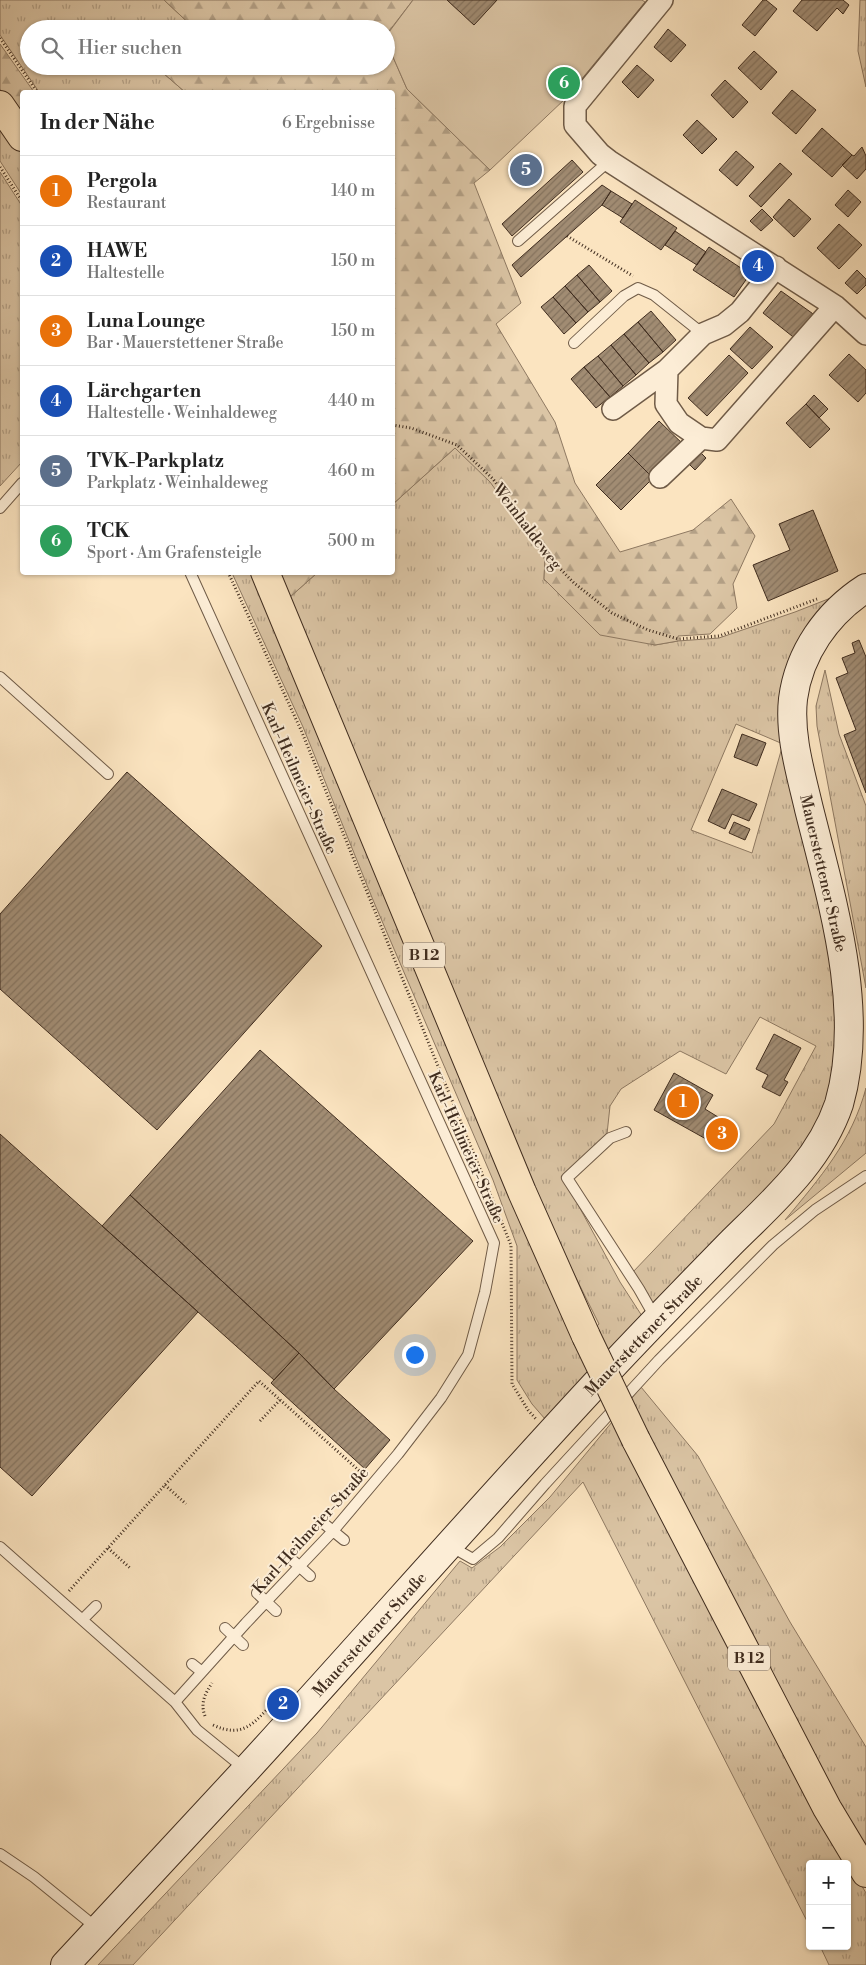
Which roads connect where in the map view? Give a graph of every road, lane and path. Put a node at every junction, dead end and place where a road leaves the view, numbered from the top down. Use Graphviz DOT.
graph roads {
  1 [pos="662,0"];
  2 [pos="0,38"];
  3 [pos="20,67"];
  4 [pos="25,75"];
  5 [pos="36,90"];
  6 [pos="0,105"];
  7 [pos="20,134"];
  8 [pos="609,161"];
  9 [pos="0,167"];
  10 [pos="20,198"];
  11 [pos="567,236"];
  12 [pos="518,241"];
  13 [pos="776,267"];
  14 [pos="638,288"];
  15 [pos="835,306"];
  16 [pos="702,334"];
  17 [pos="866,334"];
  18 [pos="574,343"];
  19 [pos="667,370"];
  20 [pos="613,409"];
  21 [pos="395,425"];
  22 [pos="701,438"];
  23 [pos="660,477"];
  24 [pos="20,485"];
  25 [pos="0,508"];
  26 [pos="191,575"];
  27 [pos="229,575"];
  28 [pos="267,575"];
  29 [pos="866,588"];
  30 [pos="820,598"];
  31 [pos="0,677"];
  32 [pos="108,774"];
  33 [pos="626,1132"];
  34 [pos="866,1176"];
  35 [pos="657,1320"];
  36 [pos="280,1400"];
  37 [pos="260,1422"];
  38 [pos="550,1434"];
  39 [pos="373,1484"];
  40 [pos="165,1485"];
  41 [pos="186,1504"];
  42 [pos="322,1522"];
  43 [pos="333,1531"];
  44 [pos="344,1540"];
  45 [pos="449,1546"];
  46 [pos="0,1547"];
  47 [pos="108,1548"];
  48 [pos="290,1558"];
  49 [pos="299,1566"];
  50 [pos="130,1568"];
  51 [pos="310,1576"];
  52 [pos="257,1593"];
  53 [pos="61,1600"];
  54 [pos="266,1602"];
  55 [pos="96,1606"];
  56 [pos="276,1611"];
  57 [pos="83,1619"];
  58 [pos="225,1628"];
  59 [pos="234,1636"];
  60 [pos="243,1645"];
  61 [pos="192,1664"];
  62 [pos="202,1672"];
  63 [pos="175,1702"];
  64 [pos="296,1714"];
  65 [pos="210,1723"];
  66 [pos="202,1733"];
  67 [pos="246,1770"];
  68 [pos="0,1854"];
  69 [pos="866,1874"];
  70 [pos="98,1929"];
  71 [pos="65,1965"];
  1 -- 8 [label="street"];
  2 -- 3 [label="path"];
  4 -- 5 [label="path"];
  6 -- 7 [label="main road"];
  8 -- 12 [label="lane"];
  8 -- 13 [label="street"];
  9 -- 10 [label="path"];
  11 -- 14 [label="path"];
  13 -- 15 [label="street"];
  13 -- 16 [label="street"];
  14 -- 16 [label="lane"];
  14 -- 18 [label="lane"];
  15 -- 17 [label="street"];
  15 -- 22 [label="street"];
  16 -- 19 [label="street"];
  19 -- 20 [label="street"];
  19 -- 22 [label="street"];
  21 -- 30 [label="path, Weinhaldeweg"];
  22 -- 23 [label="street"];
  24 -- 25 [label="lane"];
  26 -- 39 [label="lane, Karl-Heilmeier-Straße"];
  27 -- 38 [label="path"];
  28 -- 69 [label="main road, B 12, bridge"];
  29 -- 35 [label="main road, Mauerstettener Straße"];
  31 -- 32 [label="lane"];
  33 -- 35 [label="lane"];
  34 -- 45 [label="lane"];
  35 -- 38 [label="main road, Mauerstettener Straße"];
  36 -- 37 [label="path"];
  36 -- 39 [label="path"];
  36 -- 40 [label="path"];
  38 -- 45 [label="main road, Mauerstettener Straße"];
  39 -- 43 [label="lane, Karl-Heilmeier-Straße"];
  40 -- 41 [label="path"];
  40 -- 47 [label="path"];
  42 -- 43 [label="lane"];
  43 -- 44 [label="lane"];
  43 -- 49 [label="lane, Karl-Heilmeier-Straße"];
  45 -- 64 [label="main road, Mauerstettener Straße"];
  46 -- 53 [label="lane"];
  47 -- 50 [label="path"];
  47 -- 53 [label="path"];
  48 -- 49 [label="lane"];
  49 -- 51 [label="lane"];
  49 -- 54 [label="lane, Karl-Heilmeier-Straße"];
  52 -- 54 [label="lane"];
  53 -- 57 [label="lane"];
  54 -- 56 [label="lane"];
  54 -- 59 [label="lane, Karl-Heilmeier-Straße"];
  55 -- 57 [label="lane"];
  57 -- 63 [label="lane"];
  58 -- 59 [label="lane"];
  59 -- 60 [label="lane"];
  59 -- 62 [label="lane, Karl-Heilmeier-Straße"];
  61 -- 62 [label="lane"];
  62 -- 63 [label="lane, Karl-Heilmeier-Straße"];
  62 -- 65 [label="path"];
  63 -- 66 [label="lane"];
  64 -- 65 [label="path"];
  64 -- 67 [label="main road, Mauerstettener Straße"];
  65 -- 66 [label="path"];
  66 -- 67 [label="lane"];
  67 -- 70 [label="main road, Mauerstettener Straße"];
  68 -- 70 [label="lane"];
  70 -- 71 [label="main road, Mauerstettener Straße"];
}
